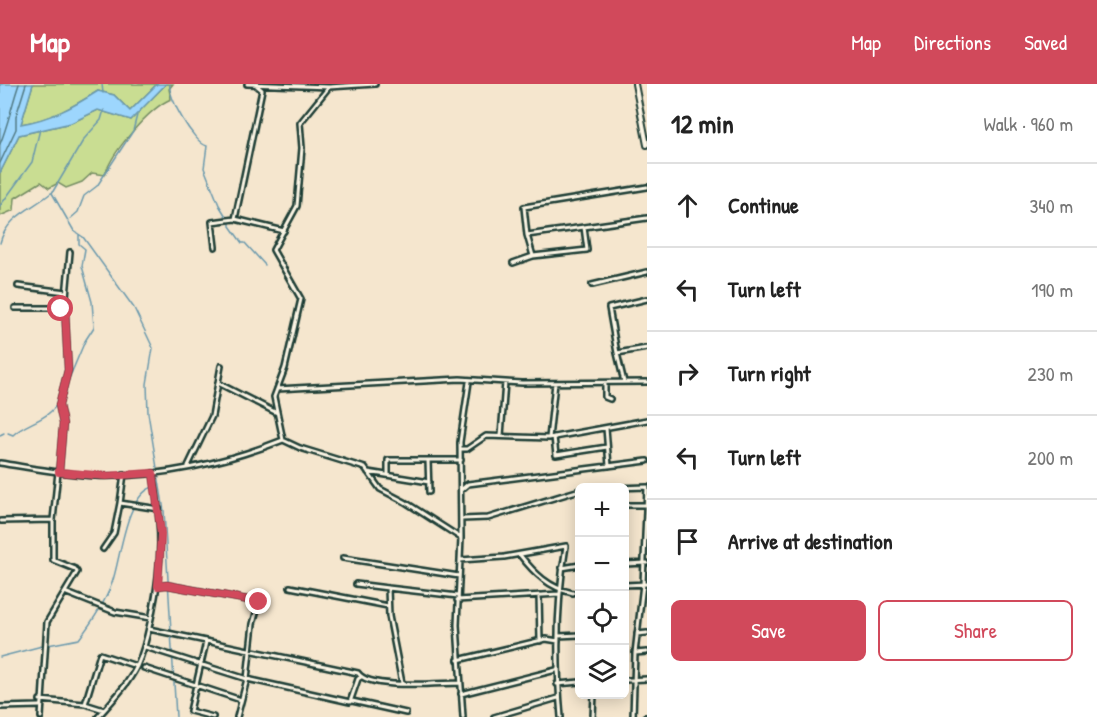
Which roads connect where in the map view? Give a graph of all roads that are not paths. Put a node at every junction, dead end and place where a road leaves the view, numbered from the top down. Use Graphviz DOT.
graph roads {
  1 [pos="247,84"];
  2 [pos="375,84"];
  3 [pos="635,84"];
  4 [pos="255,85"];
  5 [pos="330,87"];
  6 [pos="645,133"];
  7 [pos="647,144"];
  8 [pos="647,187"];
  9 [pos="647,218"];
  10 [pos="235,219"];
  11 [pos="584,228"];
  12 [pos="284,231"];
  13 [pos="527,235"];
  14 [pos="214,247"];
  15 [pos="70,252"];
  16 [pos="532,256"];
  17 [pos="513,263"];
  18 [pos="647,272"];
  19 [pos="592,285"];
  20 [pos="18,286"];
  21 [pos="66,292"];
  22 [pos="647,299"];
  23 [pos="15,308"];
  24 [pos="65,308"];
  25 [pos="647,348"];
  26 [pos="617,353"];
  27 [pos="221,366"];
  28 [pos="469,381"];
  29 [pos="505,382"];
  30 [pos="624,382"];
  31 [pos="647,382"];
  32 [pos="555,383"];
  33 [pos="605,383"];
  34 [pos="219,384"];
  35 [pos="277,389"];
  36 [pos="610,399"];
  37 [pos="277,413"];
  38 [pos="647,420"];
  39 [pos="606,428"];
  40 [pos="501,436"];
  41 [pos="552,437"];
  42 [pos="283,440"];
  43 [pos="608,447"];
  44 [pos="460,449"];
  45 [pos="428,460"];
  46 [pos="460,460"];
  47 [pos="647,461"];
  48 [pos="0,463"];
  49 [pos="188,466"];
  50 [pos="609,466"];
  51 [pos="59,472"];
  52 [pos="368,472"];
  53 [pos="153,473"];
  54 [pos="124,474"];
  55 [pos="388,475"];
  56 [pos="429,482"];
  57 [pos="629,488"];
  58 [pos="461,490"];
  59 [pos="575,491"];
  60 [pos="429,492"];
  61 [pos="120,503"];
  62 [pos="629,505"];
  63 [pos="646,505"];
  64 [pos="159,509"];
  65 [pos="462,519"];
  66 [pos="52,520"];
  67 [pos="1,521"];
  68 [pos="461,538"];
  69 [pos="646,542"];
  70 [pos="103,549"];
  71 [pos="520,554"];
  72 [pos="343,558"];
  73 [pos="460,560"];
  74 [pos="645,563"];
  75 [pos="629,564"];
  76 [pos="575,566"];
  77 [pos="562,568"];
  78 [pos="459,576"];
  79 [pos="356,584"];
  80 [pos="645,584"];
  81 [pos="629,585"];
  82 [pos="158,586"];
  83 [pos="290,587"];
  84 [pos="387,588"];
  85 [pos="559,592"];
  86 [pos="67,593"];
  87 [pos="573,593"];
  88 [pos="539,595"];
  89 [pos="457,598"];
  90 [pos="388,606"];
  91 [pos="640,613"];
  92 [pos="647,613"];
  93 [pos="151,618"];
  94 [pos="149,629"];
  95 [pos="647,633"];
  96 [pos="637,634"];
  97 [pos="575,635"];
  98 [pos="558,636"];
  99 [pos="540,641"];
  100 [pos="558,641"];
  101 [pos="206,642"];
  102 [pos="145,647"];
  103 [pos="250,650"];
  104 [pos="635,652"];
  105 [pos="647,652"];
  106 [pos="458,660"];
  107 [pos="203,663"];
  108 [pos="137,667"];
  109 [pos="144,668"];
  110 [pos="556,670"];
  111 [pos="361,677"];
  112 [pos="247,679"];
  113 [pos="635,679"];
  114 [pos="647,679"];
  115 [pos="629,680"];
  116 [pos="575,682"];
  117 [pos="402,683"];
  118 [pos="460,683"];
  119 [pos="557,684"];
  120 [pos="196,685"];
  121 [pos="461,694"];
  122 [pos="559,698"];
  123 [pos="594,699"];
  124 [pos="40,700"];
  125 [pos="241,700"];
  126 [pos="352,702"];
  127 [pos="85,704"];
  128 [pos="40,706"];
  129 [pos="0,707"];
  130 [pos="104,710"];
  131 [pos="406,713"];
  132 [pos="41,717"];
  133 [pos="98,717"];
  134 [pos="213,717"];
  135 [pos="237,717"];
  136 [pos="463,717"];
  137 [pos="494,717"];
  138 [pos="561,717"];
  139 [pos="593,717"];
  140 [pos="633,717"];
  1 -- 4 [label="street"];
  2 -- 5 [label="street"];
  3 -- 6 [label="main road"];
  4 -- 5 [label="street"];
  4 -- 10 [label="street"];
  5 -- 12 [label="street"];
  6 -- 7 [label="main road"];
  8 -- 13 [label="street"];
  9 -- 11 [label="street"];
  10 -- 12 [label="street"];
  10 -- 14 [label="street"];
  11 -- 13 [label="street"];
  11 -- 16 [label="street"];
  12 -- 35 [label="street"];
  13 -- 16 [label="street"];
  15 -- 21 [label="street"];
  16 -- 17 [label="street"];
  18 -- 19 [label="street"];
  20 -- 21 [label="street"];
  21 -- 24 [label="street"];
  22 -- 26 [label="street"];
  23 -- 24 [label="street"];
  24 -- 51 [label="street"];
  25 -- 26 [label="street"];
  26 -- 30 [label="street"];
  27 -- 34 [label="street"];
  28 -- 29 [label="street"];
  28 -- 35 [label="street"];
  28 -- 44 [label="street"];
  29 -- 32 [label="street"];
  29 -- 40 [label="street"];
  30 -- 31 [label="street"];
  30 -- 33 [label="street"];
  32 -- 33 [label="street"];
  32 -- 41 [label="street"];
  33 -- 36 [label="street"];
  34 -- 37 [label="street"];
  34 -- 49 [label="street"];
  35 -- 37 [label="street"];
  37 -- 42 [label="street"];
  38 -- 39 [label="street"];
  39 -- 41 [label="street"];
  39 -- 43 [label="street"];
  40 -- 41 [label="street"];
  40 -- 44 [label="street"];
  41 -- 43 [label="street"];
  42 -- 49 [label="street"];
  42 -- 52 [label="street"];
  43 -- 50 [label="street"];
  44 -- 46 [label="street"];
  45 -- 46 [label="street"];
  45 -- 55 [label="street"];
  45 -- 56 [label="street"];
  46 -- 58 [label="street"];
  47 -- 50 [label="street"];
  48 -- 51 [label="street"];
  49 -- 53 [label="street"];
  50 -- 58 [label="street"];
  51 -- 54 [label="street"];
  51 -- 66 [label="street"];
  52 -- 55 [label="street"];
  52 -- 68 [label="street"];
  53 -- 54 [label="street"];
  53 -- 64 [label="street"];
  54 -- 61 [label="street"];
  55 -- 56 [label="street"];
  56 -- 60 [label="street"];
  57 -- 63 [label="street"];
  58 -- 65 [label="street"];
  59 -- 65 [label="street"];
  61 -- 64 [label="street"];
  61 -- 70 [label="street"];
  62 -- 63 [label="street"];
  63 -- 69 [label="street"];
  64 -- 82 [label="street"];
  65 -- 68 [label="street"];
  66 -- 67 [label="street"];
  66 -- 86 [label="street"];
  68 -- 73 [label="street"];
  69 -- 74 [label="street"];
  71 -- 73 [label="street"];
  71 -- 77 [label="street"];
  71 -- 85 [label="street"];
  72 -- 78 [label="street"];
  73 -- 78 [label="street"];
  74 -- 75 [label="street"];
  74 -- 80 [label="street"];
  76 -- 77 [label="street"];
  77 -- 85 [label="street"];
  78 -- 89 [label="street"];
  79 -- 84 [label="street"];
  80 -- 81 [label="street"];
  80 -- 91 [label="street"];
  82 -- 93 [label="street"];
  82 -- 103 [label="street"];
  83 -- 90 [label="street"];
  84 -- 89 [label="street"];
  84 -- 90 [label="street"];
  85 -- 87 [label="street"];
  85 -- 88 [label="street"];
  85 -- 98 [label="street"];
  86 -- 93 [label="street"];
  86 -- 124 [label="street"];
  88 -- 89 [label="street"];
  88 -- 99 [label="street"];
  89 -- 106 [label="street"];
  90 -- 117 [label="street"];
  91 -- 92 [label="street"];
  91 -- 96 [label="street"];
  93 -- 94 [label="street"];
  94 -- 101 [label="street"];
  94 -- 102 [label="street"];
  95 -- 96 [label="street"];
  96 -- 104 [label="street"];
  97 -- 98 [label="street"];
  98 -- 100 [label="street"];
  99 -- 100 [label="street"];
  99 -- 106 [label="street"];
  100 -- 110 [label="street"];
  101 -- 103 [label="street"];
  101 -- 107 [label="street"];
  102 -- 107 [label="street"];
  102 -- 108 [label="street"];
  103 -- 111 [label="street"];
  103 -- 112 [label="street"];
  104 -- 105 [label="street"];
  104 -- 113 [label="street"];
  106 -- 118 [label="street"];
  107 -- 112 [label="street"];
  107 -- 120 [label="street"];
  108 -- 127 [label="street"];
  108 -- 130 [label="street"];
  109 -- 120 [label="street"];
  110 -- 119 [label="street"];
  110 -- 121 [label="street"];
  111 -- 117 [label="street"];
  111 -- 126 [label="street"];
  112 -- 125 [label="street"];
  112 -- 126 [label="street"];
  113 -- 114 [label="street"];
  113 -- 115 [label="street"];
  113 -- 140 [label="street"];
  116 -- 119 [label="street"];
  117 -- 118 [label="street"];
  118 -- 121 [label="street"];
  119 -- 122 [label="street"];
  120 -- 125 [label="street"];
  120 -- 134 [label="street"];
  121 -- 136 [label="street"];
  122 -- 137 [label="street"];
  122 -- 138 [label="street"];
  123 -- 139 [label="street"];
  124 -- 127 [label="street"];
  124 -- 128 [label="street"];
  125 -- 135 [label="street"];
  126 -- 131 [label="street"];
  127 -- 130 [label="street"];
  128 -- 129 [label="street"];
  128 -- 132 [label="street"];
  130 -- 133 [label="street"];
}
